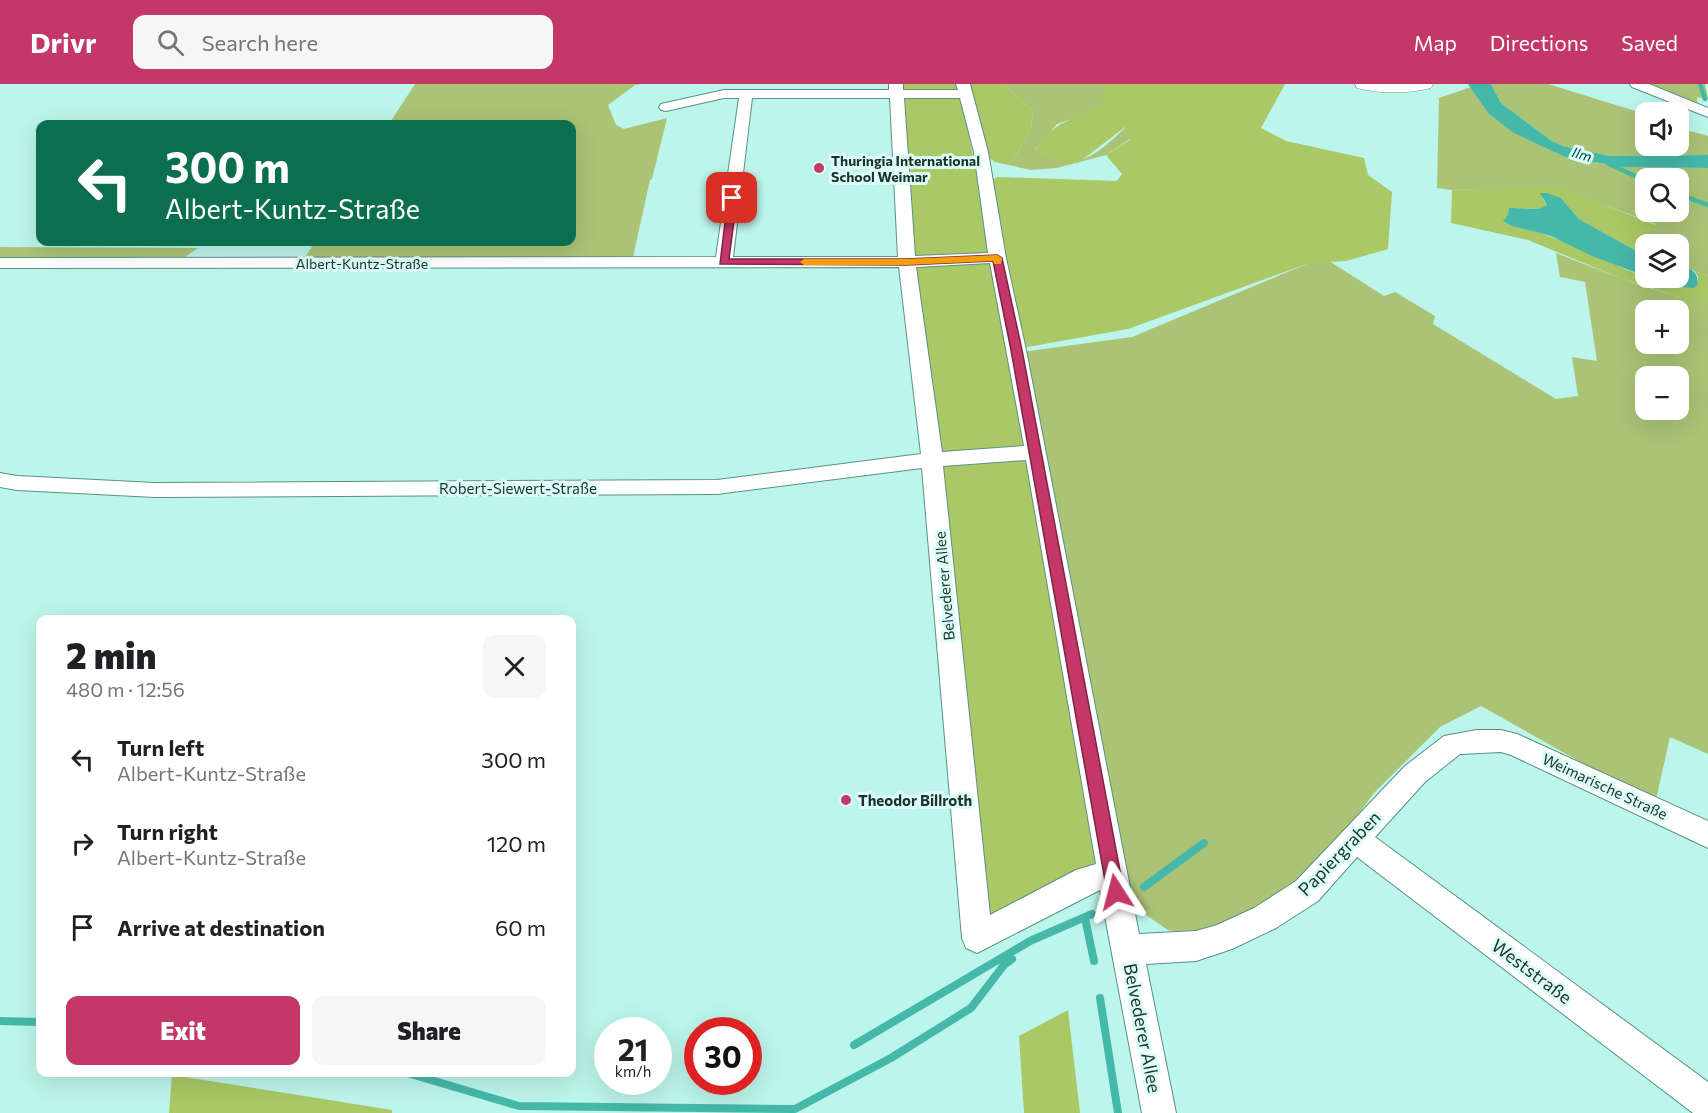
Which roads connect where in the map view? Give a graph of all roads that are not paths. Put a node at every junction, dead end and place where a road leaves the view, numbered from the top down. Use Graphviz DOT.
graph roads {
  1 [pos="1364,84"];
  2 [pos="1424,84"];
  3 [pos="1638,84"];
  4 [pos="896,89"];
  5 [pos="964,89"];
  6 [pos="746,94"];
  7 [pos="666,107"];
  8 [pos="1708,113"];
  9 [pos="997,258"];
  10 [pos="724,262"];
  11 [pos="906,262"];
  12 [pos="0,263"];
  13 [pos="1035,452"];
  14 [pos="932,460"];
  15 [pos="0,480"];
  16 [pos="1501,741"];
  17 [pos="1708,835"];
  18 [pos="1356,840"];
  19 [pos="1112,873"];
  20 [pos="1128,950"];
  21 [pos="1708,1103"];
  22 [pos="1160,1113"];
  1 -- 2 [label="street"];
  3 -- 8 [label="street"];
  4 -- 5 [label="street"];
  4 -- 6 [label="street"];
  4 -- 11 [label="street, Belvederer Allee"];
  5 -- 9 [label="street, Belvederer Allee"];
  6 -- 7 [label="street"];
  6 -- 10 [label="street"];
  9 -- 11 [label="street, Albert-Kuntz-Straße"];
  9 -- 13 [label="street, Belvederer Allee"];
  10 -- 11 [label="street, Albert-Kuntz-Straße"];
  10 -- 12 [label="street, Albert-Kuntz-Straße"];
  11 -- 14 [label="street, Belvederer Allee"];
  13 -- 14 [label="street, Robert-Siewert-Straße"];
  13 -- 19 [label="street, Belvederer Allee"];
  14 -- 15 [label="street, Robert-Siewert-Straße"];
  14 -- 19 [label="street, Belvederer Allee"];
  16 -- 17 [label="street, Weimarische Straße"];
  16 -- 18 [label="street, Papiergraben"];
  18 -- 20 [label="street, Papiergraben"];
  18 -- 21 [label="street, Weststraße"];
  19 -- 20 [label="street, Belvederer Allee"];
  20 -- 22 [label="street, Belvederer Allee"];
}
